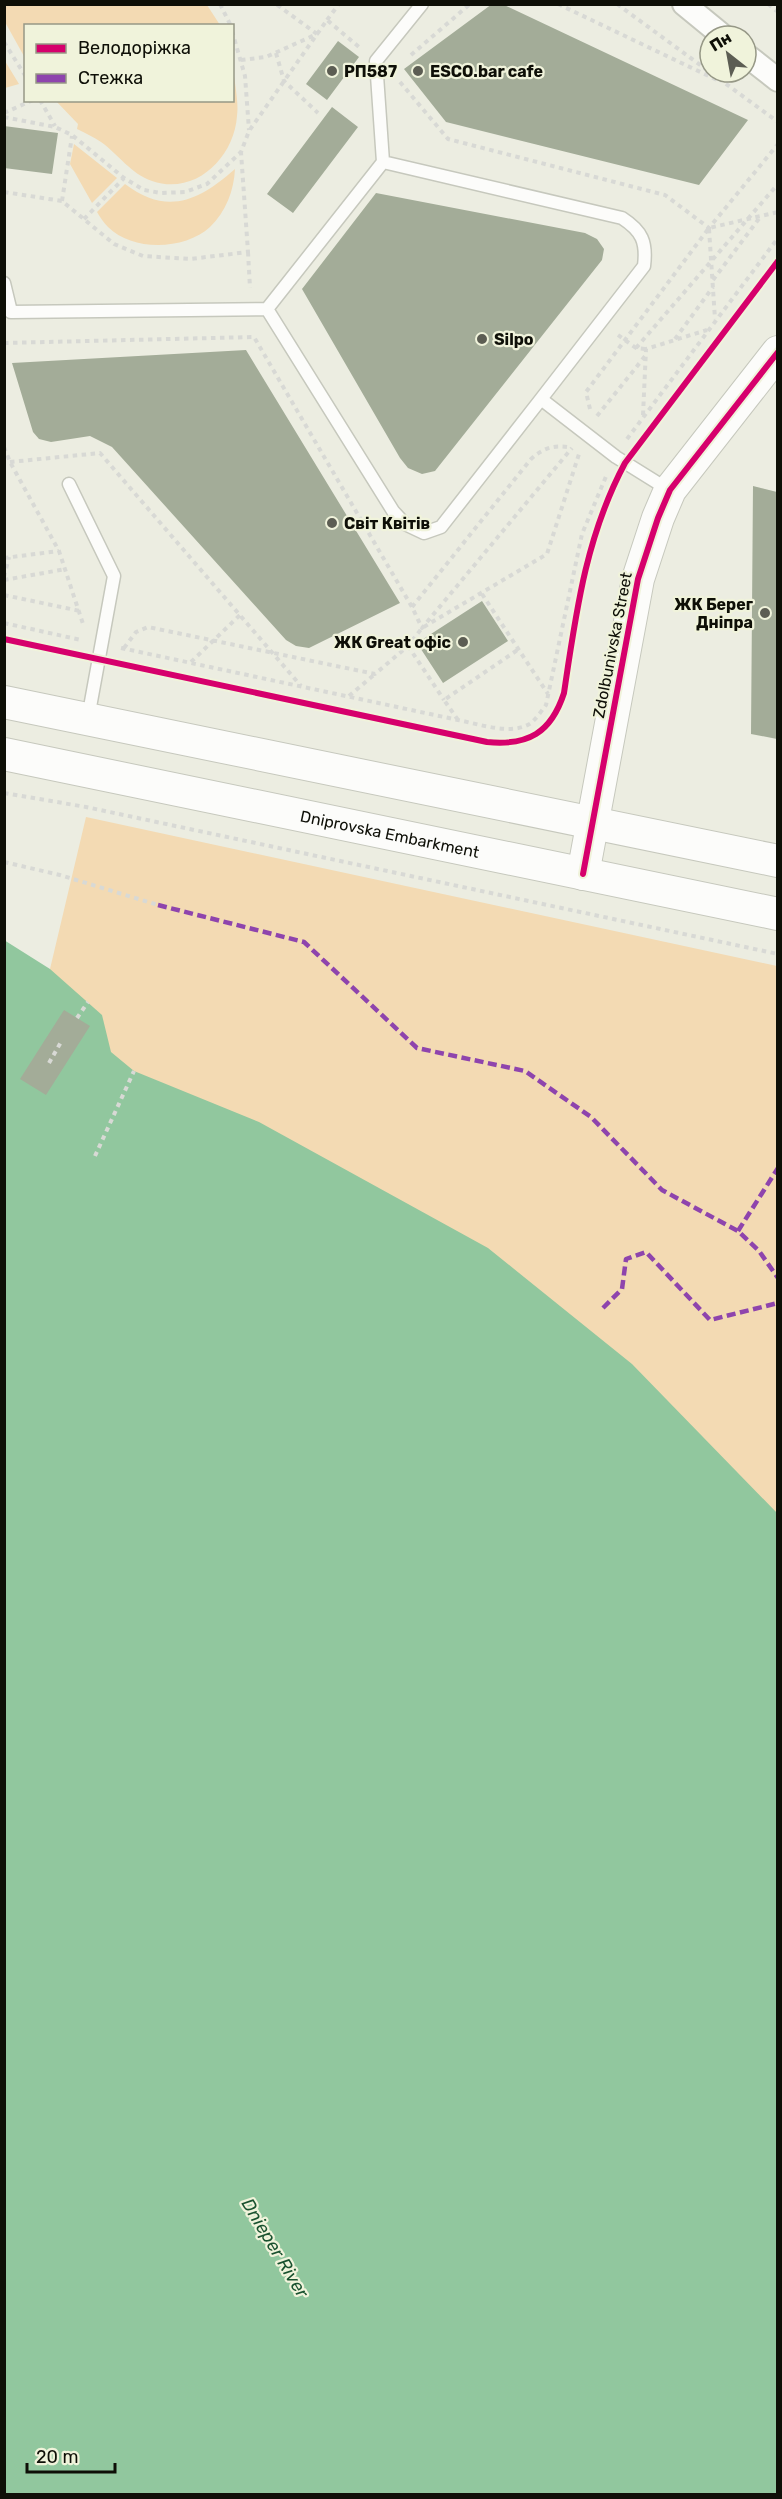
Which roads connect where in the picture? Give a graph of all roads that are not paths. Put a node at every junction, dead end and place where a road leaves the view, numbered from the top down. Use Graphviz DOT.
graph roads {
  1 [pos="422,4"];
  2 [pos="684,4"];
  3 [pos="708,24"];
  4 [pos="758,65"];
  5 [pos="777,80"];
  6 [pos="383,162"];
  7 [pos="4,283"];
  8 [pos="267,309"];
  9 [pos="777,352"];
  10 [pos="541,399"];
  11 [pos="69,484"];
  12 [pos="670,490"];
  13 [pos="4,702"];
  14 [pos="88,719"];
  15 [pos="4,754"];
  16 [pos="592,823"];
  17 [pos="777,861"];
  18 [pos="583,874"];
  19 [pos="777,914"];
  1 -- 6 [label="lane"];
  2 -- 3 [label="street"];
  4 -- 5 [label="street"];
  6 -- 8 [label="lane"];
  6 -- 10 [label="lane"];
  7 -- 8 [label="lane"];
  8 -- 10 [label="lane"];
  9 -- 12 [label="main road, Zdolbunivska Street"];
  10 -- 12 [label="lane"];
  11 -- 14 [label="lane"];
  12 -- 16 [label="main road, Zdolbunivska Street"];
  13 -- 14 [label="main road"];
  14 -- 16 [label="main road"];
  15 -- 18 [label="main road, Dniprovska Embarkment"];
  16 -- 17 [label="main road"];
  16 -- 18 [label="main road, Zdolbunivska Street"];
  18 -- 19 [label="main road, Dniprovska Embarkment"];
}
